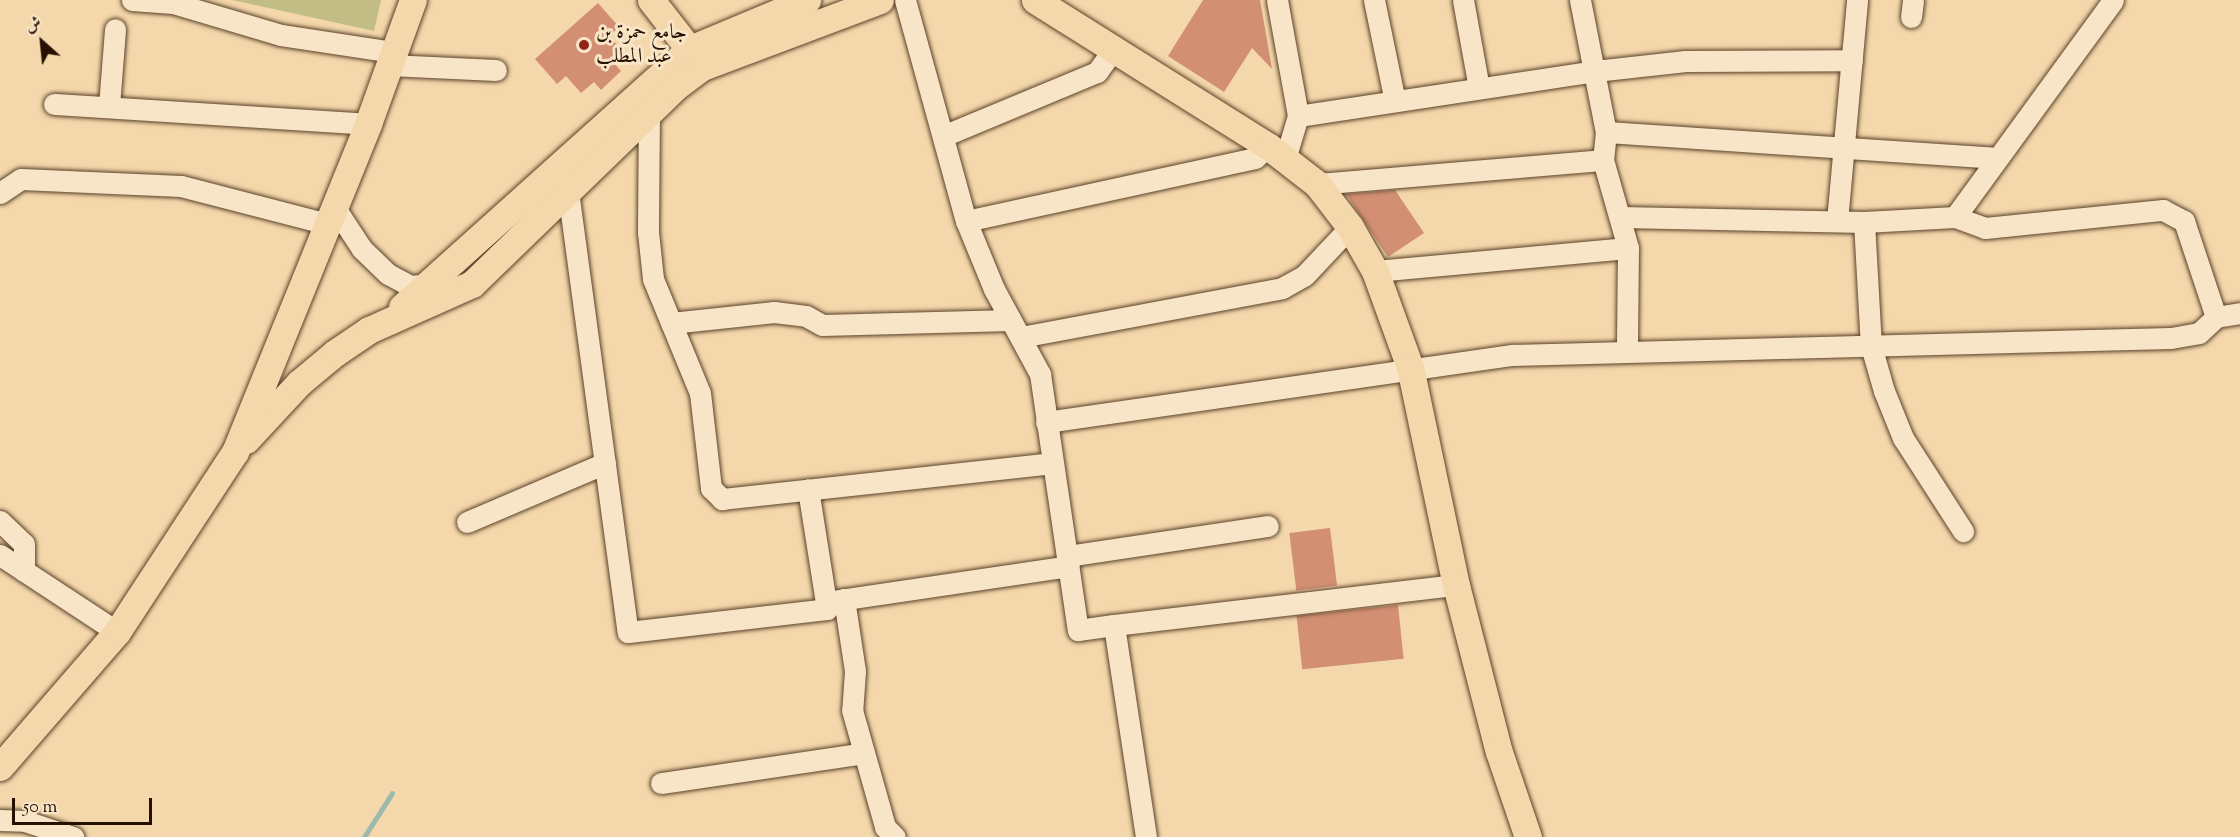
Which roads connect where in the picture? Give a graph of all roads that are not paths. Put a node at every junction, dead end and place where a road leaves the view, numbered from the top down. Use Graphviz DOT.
graph roads {
  1 [pos="132,0"];
  2 [pos="413,0"];
  3 [pos="651,0"];
  4 [pos="807,0"];
  5 [pos="880,0"];
  6 [pos="905,0"];
  7 [pos="1035,0"];
  8 [pos="1277,0"];
  9 [pos="1374,0"];
  10 [pos="1463,0"];
  11 [pos="1580,0"];
  12 [pos="1857,0"];
  13 [pos="2113,0"];
  14 [pos="115,29"];
  15 [pos="1114,50"];
  16 [pos="696,58"];
  17 [pos="392,59"];
  18 [pos="1852,60"];
  19 [pos="496,69"];
  20 [pos="1595,71"];
  21 [pos="1479,88"];
  22 [pos="1395,101"];
  23 [pos="54,104"];
  24 [pos="109,106"];
  25 [pos="650,111"];
  26 [pos="1298,116"];
  27 [pos="368,124"];
  28 [pos="1606,132"];
  29 [pos="943,136"];
  30 [pos="1844,146"];
  31 [pos="1277,152"];
  32 [pos="1995,158"];
  33 [pos="1603,160"];
  34 [pos="1317,184"];
  35 [pos="568,191"];
  36 [pos="0,193"];
  37 [pos="332,216"];
  38 [pos="1621,217"];
  39 [pos="1955,217"];
  40 [pos="966,221"];
  41 [pos="1838,221"];
  42 [pos="1864,222"];
  43 [pos="1350,227"];
  44 [pos="1628,248"];
  45 [pos="1375,271"];
  46 [pos="431,284"];
  47 [pos="2240,313"];
  48 [pos="2216,317"];
  49 [pos="383,324"];
  50 [pos="671,324"];
  51 [pos="1016,328"];
  52 [pos="1871,346"];
  53 [pos="1627,350"];
  54 [pos="1410,367"];
  55 [pos="1046,422"];
  56 [pos="235,452"];
  57 [pos="605,463"];
  58 [pos="1052,463"];
  59 [pos="808,489"];
  60 [pos="0,521"];
  61 [pos="467,522"];
  62 [pos="1268,526"];
  63 [pos="1963,531"];
  64 [pos="0,555"];
  65 [pos="1068,561"];
  66 [pos="24,571"];
  67 [pos="1456,585"];
  68 [pos="834,600"];
  69 [pos="1114,625"];
  70 [pos="117,632"];
  71 [pos="864,753"];
  72 [pos="0,767"];
  73 [pos="661,783"];
  74 [pos="0,819"];
  75 [pos="73,837"];
  76 [pos="895,837"];
  77 [pos="1146,837"];
  78 [pos="1528,837"];
  1 -- 17 [label="street"];
  2 -- 17 [label="main road"];
  3 -- 16 [label="main road"];
  4 -- 16 [label="main road"];
  5 -- 16 [label="main road"];
  6 -- 29 [label="street"];
  7 -- 15 [label="main road"];
  8 -- 26 [label="street"];
  9 -- 22 [label="street"];
  10 -- 21 [label="street"];
  11 -- 20 [label="street"];
  12 -- 18 [label="street"];
  13 -- 32 [label="street"];
  14 -- 24 [label="street"];
  15 -- 29 [label="street"];
  15 -- 31 [label="main road"];
  16 -- 25 [label="main road"];
  16 -- 46 [label="main road"];
  17 -- 19 [label="street"];
  17 -- 27 [label="main road"];
  18 -- 20 [label="street"];
  18 -- 30 [label="street"];
  20 -- 21 [label="street"];
  20 -- 28 [label="street"];
  21 -- 22 [label="street"];
  22 -- 26 [label="street"];
  23 -- 24 [label="street"];
  24 -- 27 [label="street"];
  25 -- 35 [label="main road"];
  25 -- 50 [label="street"];
  26 -- 31 [label="street"];
  27 -- 37 [label="main road"];
  28 -- 30 [label="street"];
  28 -- 33 [label="street"];
  29 -- 40 [label="street"];
  30 -- 32 [label="street"];
  30 -- 41 [label="street"];
  31 -- 34 [label="main road"];
  31 -- 40 [label="street"];
  32 -- 39 [label="street"];
  33 -- 34 [label="street"];
  33 -- 38 [label="street"];
  34 -- 43 [label="main road"];
  35 -- 49 [label="main road"];
  35 -- 57 [label="street"];
  36 -- 37 [label="street"];
  37 -- 46 [label="street"];
  37 -- 56 [label="main road"];
  38 -- 41 [label="street"];
  38 -- 44 [label="street"];
  39 -- 42 [label="street"];
  39 -- 48 [label="street"];
  40 -- 51 [label="street"];
  41 -- 42 [label="street"];
  42 -- 52 [label="street"];
  43 -- 45 [label="main road"];
  43 -- 51 [label="street"];
  44 -- 45 [label="street"];
  44 -- 53 [label="street"];
  45 -- 54 [label="main road"];
  46 -- 49 [label="main road"];
  47 -- 48 [label="street"];
  48 -- 52 [label="street"];
  49 -- 56 [label="main road"];
  50 -- 51 [label="street"];
  50 -- 59 [label="street"];
  51 -- 55 [label="street"];
  52 -- 53 [label="street"];
  52 -- 63 [label="street"];
  53 -- 54 [label="street"];
  54 -- 55 [label="street"];
  54 -- 67 [label="main road"];
  55 -- 58 [label="street"];
  56 -- 70 [label="main road"];
  57 -- 61 [label="street"];
  57 -- 68 [label="street"];
  58 -- 59 [label="street"];
  58 -- 65 [label="street"];
  59 -- 68 [label="street"];
  60 -- 66 [label="street"];
  62 -- 65 [label="street"];
  64 -- 66 [label="street"];
  65 -- 68 [label="street"];
  65 -- 69 [label="street"];
  66 -- 70 [label="street"];
  67 -- 69 [label="street"];
  67 -- 78 [label="main road"];
  68 -- 71 [label="street"];
  69 -- 77 [label="street"];
  70 -- 72 [label="main road"];
  71 -- 73 [label="street"];
  71 -- 76 [label="street"];
  74 -- 75 [label="street"];
}
